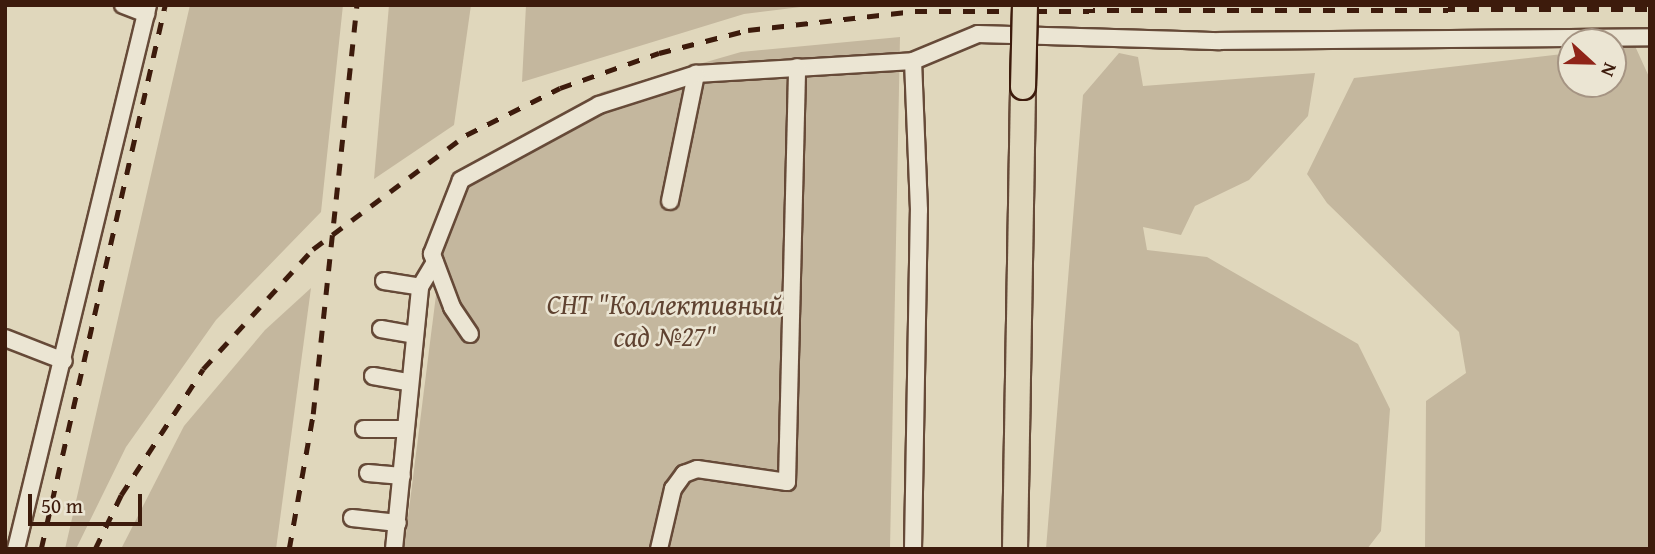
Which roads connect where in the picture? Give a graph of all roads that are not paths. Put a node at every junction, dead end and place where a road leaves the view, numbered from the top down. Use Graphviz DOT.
graph roads {
  1 [pos="123,5"];
  2 [pos="1025,5"];
  3 [pos="147,10"];
  4 [pos="1650,37"];
  5 [pos="913,61"];
  6 [pos="797,67"];
  7 [pos="696,74"];
  8 [pos="670,201"];
  9 [pos="435,262"];
  10 [pos="384,281"];
  11 [pos="420,288"];
  12 [pos="381,329"];
  13 [pos="470,334"];
  14 [pos="414,335"];
  15 [pos="5,338"];
  16 [pos="64,360"];
  17 [pos="373,376"];
  18 [pos="408,382"];
  19 [pos="364,429"];
  20 [pos="402,429"];
  21 [pos="368,473"];
  22 [pos="402,476"];
  23 [pos="352,518"];
  24 [pos="398,523"];
  25 [pos="5,541"];
  26 [pos="15,549"];
  27 [pos="394,549"];
  28 [pos="659,549"];
  29 [pos="913,549"];
  30 [pos="1016,549"];
  1 -- 3 [label="street"];
  2 -- 30 [label="main road, bridge"];
  3 -- 16 [label="street"];
  4 -- 5 [label="street"];
  5 -- 6 [label="street"];
  5 -- 29 [label="street"];
  6 -- 7 [label="street"];
  6 -- 28 [label="street"];
  7 -- 8 [label="street"];
  7 -- 9 [label="street"];
  9 -- 11 [label="street"];
  9 -- 13 [label="street"];
  10 -- 11 [label="street"];
  11 -- 14 [label="street"];
  12 -- 14 [label="street"];
  14 -- 18 [label="street"];
  15 -- 16 [label="street"];
  16 -- 26 [label="street"];
  17 -- 18 [label="street"];
  18 -- 20 [label="street"];
  19 -- 20 [label="street"];
  20 -- 22 [label="street"];
  21 -- 22 [label="street"];
  22 -- 24 [label="street"];
  23 -- 24 [label="street"];
  24 -- 27 [label="street"];
  25 -- 26 [label="street"];
}
